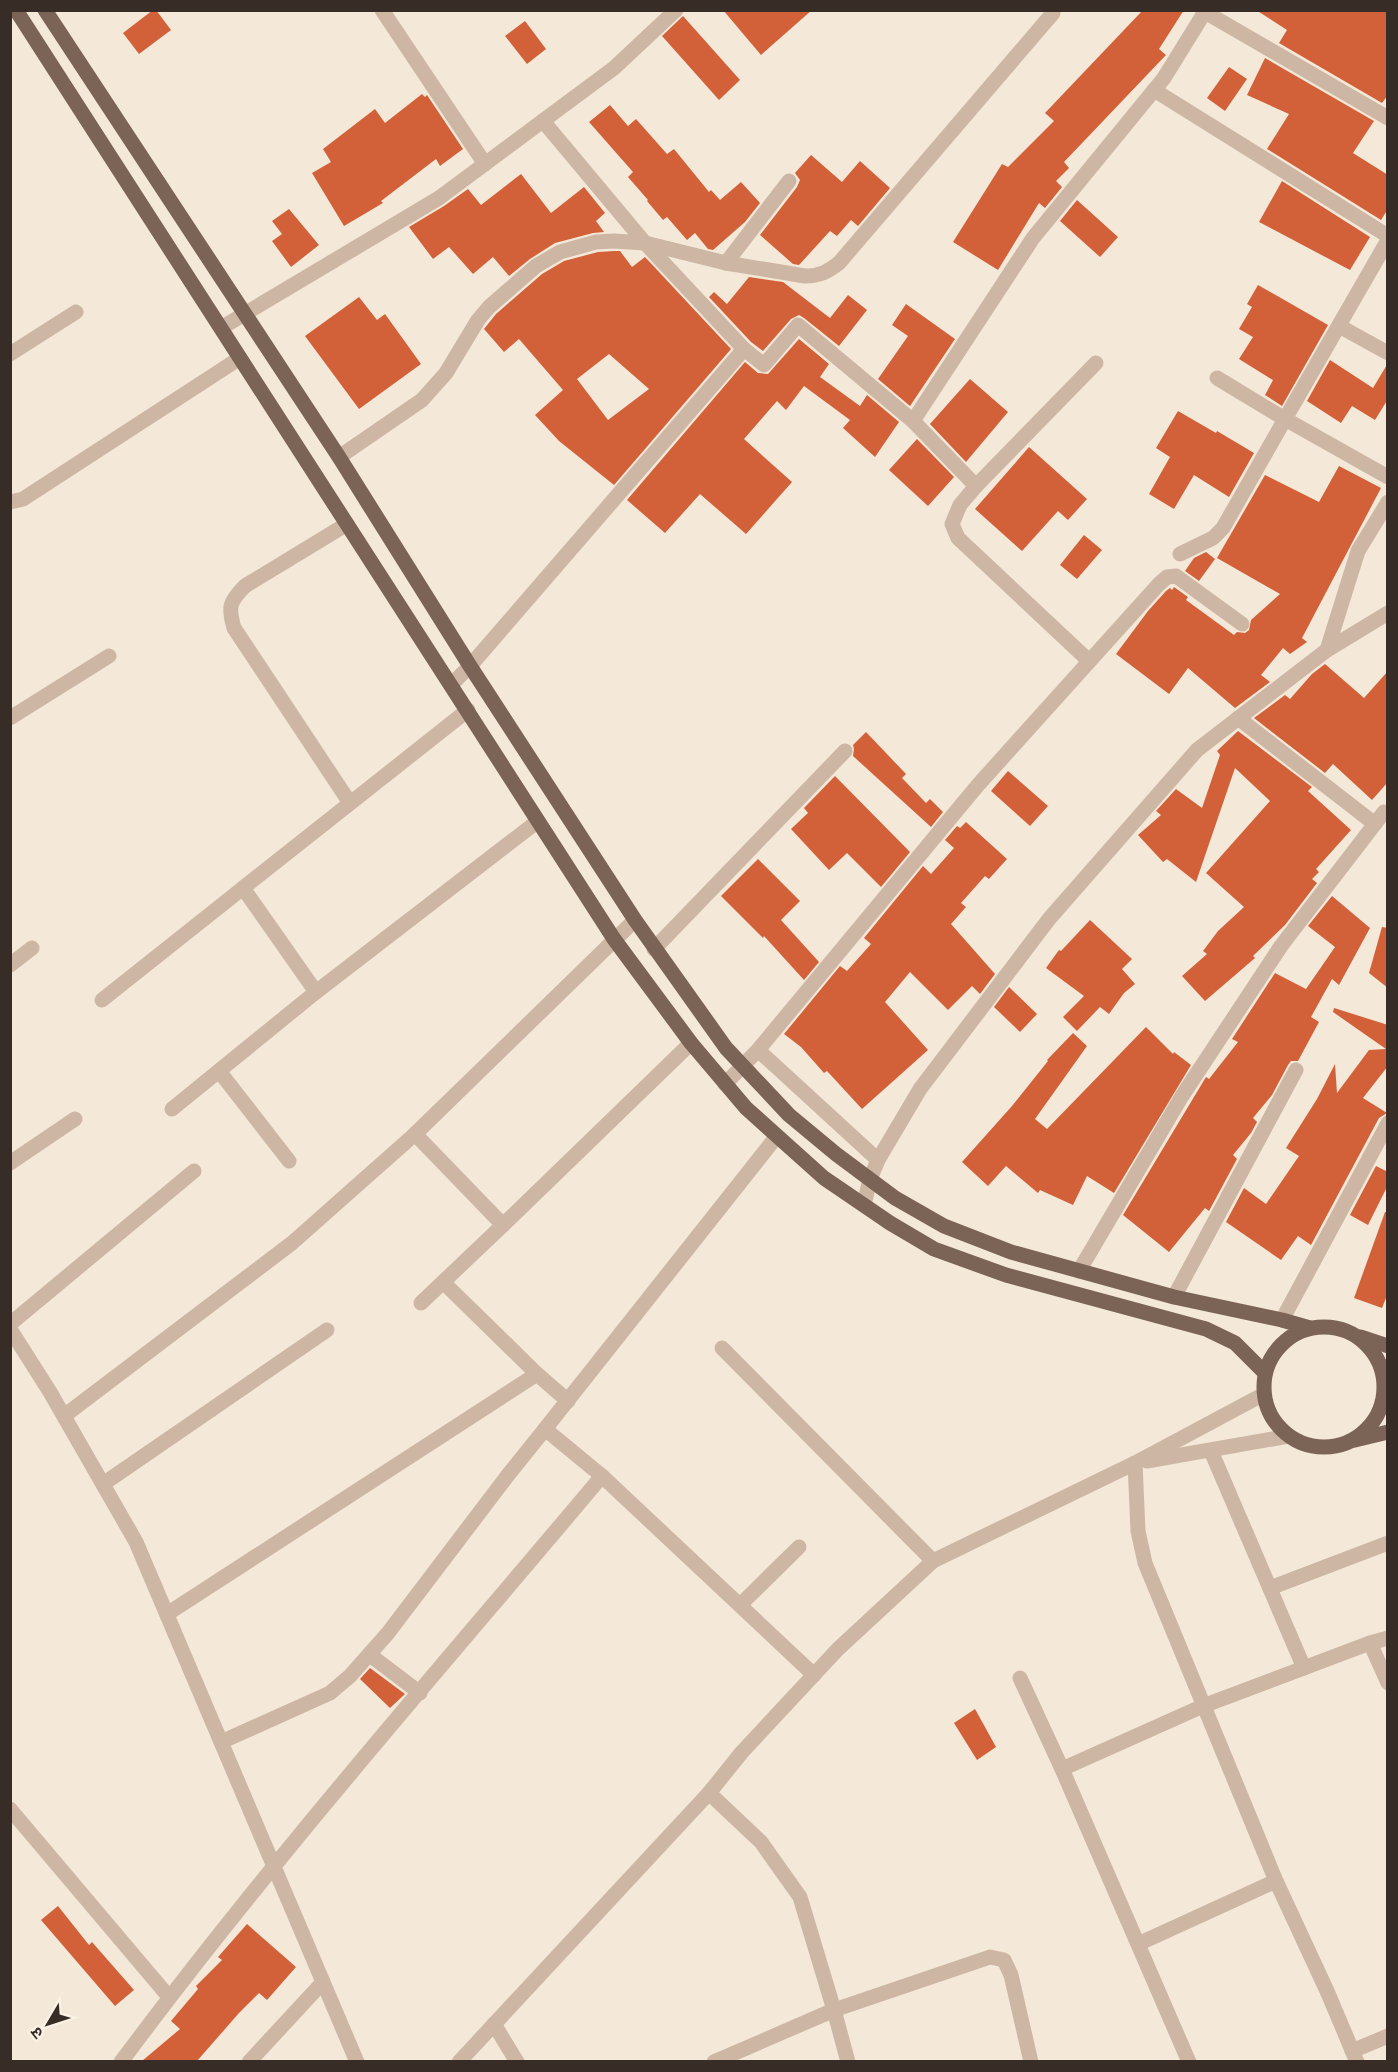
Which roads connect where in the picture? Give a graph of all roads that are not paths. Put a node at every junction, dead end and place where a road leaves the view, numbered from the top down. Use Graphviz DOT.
graph roads {
  1 [pos="16,10"];
  2 [pos="45,10"];
  3 [pos="382,10"];
  4 [pos="676,10"];
  5 [pos="1205,11"];
  6 [pos="1053,13"];
  7 [pos="1154,90"];
  8 [pos="1388,118"];
  9 [pos="543,121"];
  10 [pos="485,164"];
  11 [pos="789,181"];
  12 [pos="1388,238"];
  13 [pos="645,243"];
  14 [pos="726,263"];
  15 [pos="76,312"];
  16 [pos="244,313"];
  17 [pos="1339,326"];
  18 [pos="221,328"];
  19 [pos="744,349"];
  20 [pos="1388,352"];
  21 [pos="10,354"];
  22 [pos="240,358"];
  23 [pos="1096,363"];
  24 [pos="1217,378"];
  25 [pos="1286,419"];
  26 [pos="913,421"];
  27 [pos="339,457"];
  28 [pos="1388,477"];
  29 [pos="976,486"];
  30 [pos="10,502"];
  31 [pos="1388,502"];
  32 [pos="347,524"];
  33 [pos="1180,554"];
  34 [pos="1388,613"];
  35 [pos="1242,624"];
  36 [pos="1327,650"];
  37 [pos="109,656"];
  38 [pos="1088,660"];
  39 [pos="470,666"];
  40 [pos="451,685"];
  41 [pos="468,710"];
  42 [pos="10,718"];
  43 [pos="1239,718"];
  44 [pos="844,751"];
  45 [pos="350,803"];
  46 [pos="1383,815"];
  47 [pos="538,820"];
  48 [pos="243,888"];
  49 [pos="635,920"];
  50 [pos="614,939"];
  51 [pos="32,948"];
  52 [pos="654,949"];
  53 [pos="10,965"];
  54 [pos="316,992"];
  55 [pos="102,1000"];
  56 [pos="691,1043"];
  57 [pos="758,1050"];
  58 [pos="742,1067"];
  59 [pos="1296,1070"];
  60 [pos="219,1071"];
  61 [pos="725,1084"];
  62 [pos="172,1108"];
  63 [pos="75,1119"];
  64 [pos="1388,1123"];
  65 [pos="415,1134"];
  66 [pos="777,1136"];
  67 [pos="878,1160"];
  68 [pos="289,1161"];
  69 [pos="10,1163"];
  70 [pos="194,1172"];
  71 [pos="870,1179"];
  72 [pos="864,1205"];
  73 [pos="503,1225"];
  74 [pos="1079,1271"];
  75 [pos="443,1282"];
  76 [pos="1174,1297"];
  77 [pos="421,1304"];
  78 [pos="1282,1320"];
  79 [pos="10,1324"];
  80 [pos="1310,1328"];
  81 [pos="1336,1328"];
  82 [pos="10,1329"];
  83 [pos="327,1330"];
  84 [pos="1388,1346"];
  85 [pos="722,1348"];
  86 [pos="1265,1373"];
  87 [pos="537,1374"];
  88 [pos="1264,1394"];
  89 [pos="568,1401"];
  90 [pos="64,1416"];
  91 [pos="545,1429"];
  92 [pos="1388,1432"];
  93 [pos="1289,1436"];
  94 [pos="1347,1442"];
  95 [pos="1211,1451"];
  96 [pos="1135,1463"];
  97 [pos="602,1476"];
  98 [pos="103,1484"];
  99 [pos="1388,1543"];
  100 [pos="799,1547"];
  101 [pos="933,1561"];
  102 [pos="1270,1588"];
  103 [pos="740,1605"];
  104 [pos="166,1614"];
  105 [pos="1388,1638"];
  106 [pos="1370,1643"];
  107 [pos="369,1655"];
  108 [pos="1304,1668"];
  109 [pos="814,1675"];
  110 [pos="1020,1678"];
  111 [pos="1388,1683"];
  112 [pos="420,1693"];
  113 [pos="1203,1706"];
  114 [pos="220,1742"];
  115 [pos="1062,1769"];
  116 [pos="709,1793"];
  117 [pos="10,1809"];
  118 [pos="274,1867"];
  119 [pos="1276,1881"];
  120 [pos="1138,1944"];
  121 [pos="323,1982"];
  122 [pos="169,1997"];
  123 [pos="834,2010"];
  124 [pos="494,2024"];
  125 [pos="1388,2036"];
  126 [pos="1355,2056"];
  127 [pos="121,2061"];
  128 [pos="249,2061"];
  129 [pos="357,2061"];
  130 [pos="459,2061"];
  131 [pos="517,2061"];
  132 [pos="714,2061"];
  133 [pos="848,2061"];
  134 [pos="1031,2061"];
  135 [pos="1189,2061"];
  1 -- 18 [label="main road"];
  2 -- 16 [label="main road"];
  3 -- 10 [label="street"];
  4 -- 9 [label="street"];
  5 -- 7 [label="street"];
  5 -- 8 [label="street"];
  6 -- 14 [label="street"];
  7 -- 12 [label="street"];
  7 -- 26 [label="street"];
  9 -- 10 [label="street"];
  9 -- 13 [label="street"];
  10 -- 16 [label="street"];
  11 -- 14 [label="street"];
  12 -- 17 [label="street"];
  13 -- 14 [label="street"];
  13 -- 19 [label="street"];
  13 -- 27 [label="street"];
  15 -- 21 [label="street"];
  16 -- 18 [label="street"];
  16 -- 27 [label="main road"];
  17 -- 20 [label="street"];
  17 -- 25 [label="street"];
  18 -- 22 [label="main road"];
  19 -- 26 [label="street"];
  19 -- 39 [label="street"];
  22 -- 30 [label="street"];
  22 -- 32 [label="main road"];
  23 -- 29 [label="street"];
  24 -- 25 [label="street"];
  25 -- 28 [label="street"];
  25 -- 33 [label="street"];
  26 -- 29 [label="street"];
  27 -- 39 [label="main road"];
  29 -- 38 [label="street"];
  31 -- 36 [label="street"];
  32 -- 40 [label="main road"];
  32 -- 45 [label="street"];
  34 -- 36 [label="street"];
  35 -- 38 [label="street"];
  36 -- 43 [label="street"];
  37 -- 42 [label="street"];
  38 -- 57 [label="street"];
  39 -- 40 [label="street"];
  39 -- 49 [label="main road"];
  40 -- 41 [label="main road"];
  41 -- 45 [label="street"];
  41 -- 47 [label="main road"];
  43 -- 46 [label="street"];
  43 -- 67 [label="street"];
  44 -- 52 [label="street"];
  45 -- 48 [label="street"];
  46 -- 74 [label="street"];
  47 -- 50 [label="main road"];
  47 -- 54 [label="street"];
  48 -- 54 [label="street"];
  48 -- 55 [label="street"];
  49 -- 50 [label="street"];
  49 -- 52 [label="main road"];
  50 -- 56 [label="main road"];
  50 -- 65 [label="street"];
  51 -- 53 [label="street"];
  52 -- 58 [label="main road"];
  54 -- 60 [label="street"];
  56 -- 61 [label="main road"];
  56 -- 73 [label="street"];
  57 -- 58 [label="street"];
  57 -- 67 [label="street"];
  58 -- 61 [label="street"];
  58 -- 71 [label="main road"];
  59 -- 76 [label="street"];
  60 -- 62 [label="street"];
  60 -- 68 [label="street"];
  61 -- 66 [label="main road"];
  63 -- 69 [label="street"];
  64 -- 78 [label="street"];
  65 -- 73 [label="street"];
  65 -- 90 [label="street"];
  66 -- 72 [label="main road"];
  66 -- 89 [label="street"];
  67 -- 71 [label="street"];
  70 -- 79 [label="street"];
  71 -- 72 [label="street"];
  71 -- 74 [label="main road"];
  72 -- 86 [label="main road"];
  73 -- 75 [label="street"];
  74 -- 76 [label="main road"];
  75 -- 77 [label="street"];
  75 -- 87 [label="street"];
  76 -- 78 [label="main road"];
  78 -- 80 [label="main road"];
  80 -- 81 [label="main road"];
  80 -- 86 [label="main road"];
  81 -- 84 [label="main road"];
  81 -- 94 [label="main road"];
  82 -- 90 [label="street"];
  83 -- 98 [label="street"];
  85 -- 101 [label="street"];
  86 -- 88 [label="main road"];
  87 -- 89 [label="street"];
  87 -- 104 [label="street"];
  88 -- 93 [label="main road"];
  88 -- 96 [label="street"];
  89 -- 91 [label="street"];
  90 -- 98 [label="street"];
  91 -- 97 [label="street"];
  91 -- 107 [label="street"];
  92 -- 94 [label="main road"];
  93 -- 94 [label="main road"];
  93 -- 95 [label="street"];
  95 -- 96 [label="street"];
  95 -- 102 [label="street"];
  96 -- 101 [label="street"];
  96 -- 113 [label="street"];
  97 -- 103 [label="street"];
  97 -- 112 [label="street"];
  98 -- 104 [label="street"];
  99 -- 102 [label="street"];
  100 -- 103 [label="street"];
  101 -- 109 [label="street"];
  102 -- 108 [label="street"];
  103 -- 109 [label="street"];
  104 -- 114 [label="street"];
  105 -- 106 [label="street"];
  106 -- 108 [label="street"];
  106 -- 111 [label="street"];
  107 -- 112 [label="street"];
  107 -- 114 [label="street"];
  108 -- 113 [label="street"];
  109 -- 116 [label="street"];
  110 -- 115 [label="street"];
  112 -- 118 [label="street"];
  113 -- 115 [label="street"];
  113 -- 119 [label="street"];
  114 -- 118 [label="street"];
  115 -- 120 [label="street"];
  116 -- 123 [label="street"];
  116 -- 124 [label="street"];
  117 -- 122 [label="street"];
  118 -- 121 [label="street"];
  118 -- 122 [label="street"];
  119 -- 120 [label="street"];
  119 -- 126 [label="street"];
  120 -- 135 [label="street"];
  121 -- 128 [label="street"];
  121 -- 129 [label="street"];
  122 -- 127 [label="street"];
  123 -- 132 [label="street"];
  123 -- 133 [label="street"];
  123 -- 134 [label="street"];
  124 -- 130 [label="street"];
  124 -- 131 [label="street"];
  125 -- 126 [label="street"];
}
